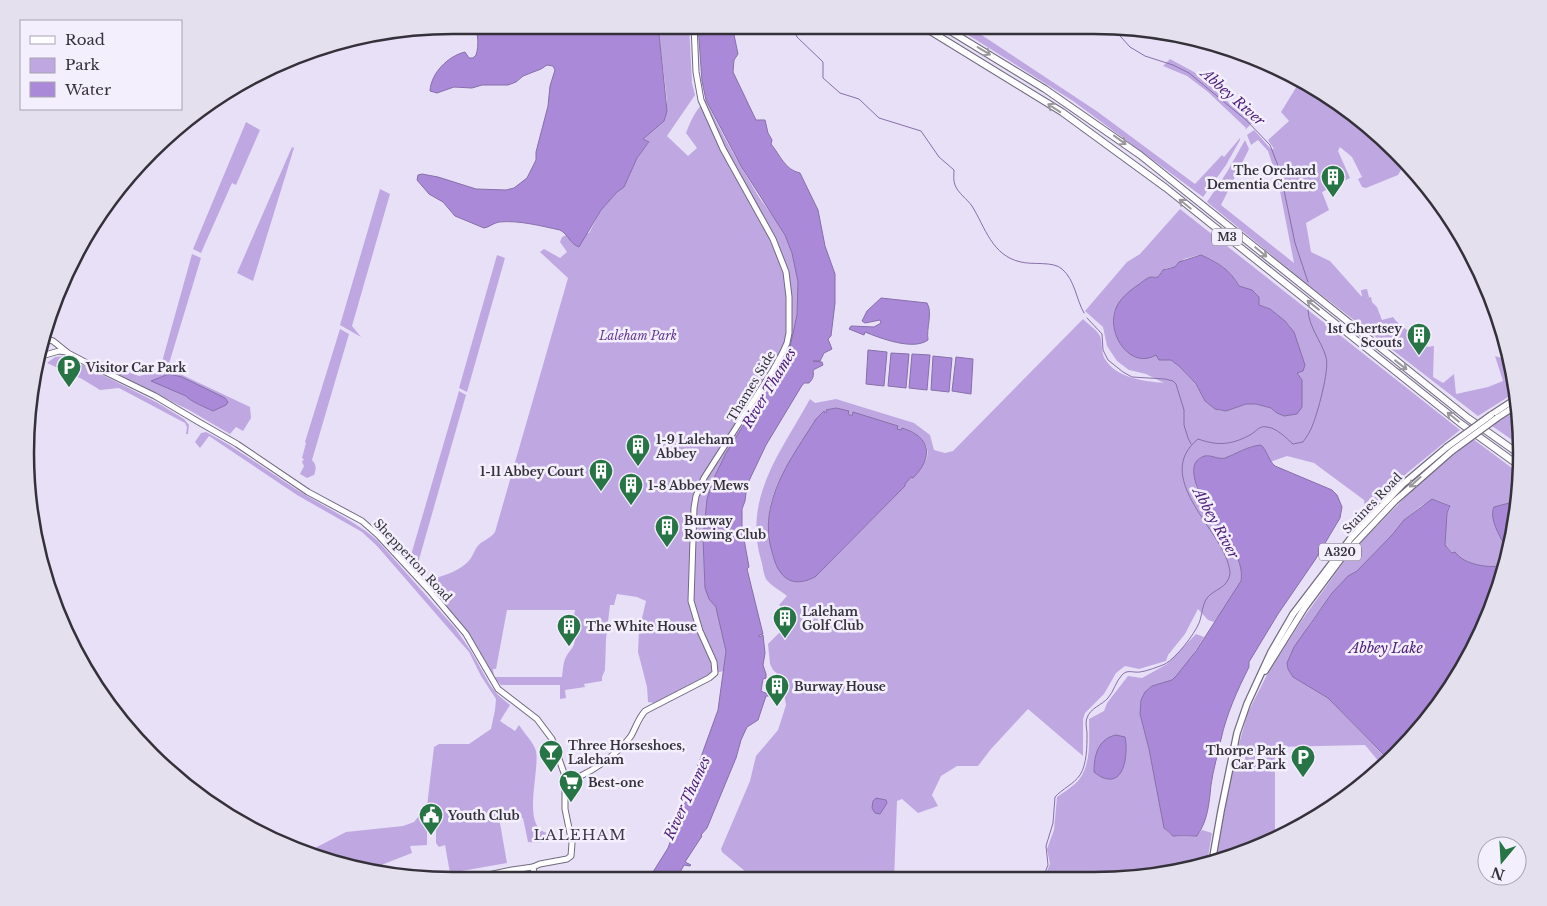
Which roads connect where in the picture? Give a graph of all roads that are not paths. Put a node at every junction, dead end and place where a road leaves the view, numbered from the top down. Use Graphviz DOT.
graph roads {
  1 [pos="694,34"];
  2 [pos="935,34"];
  3 [pos="955,34"];
  4 [pos="49,340"];
  5 [pos="55,343"];
  6 [pos="52,353"];
  7 [pos="68,353"];
  8 [pos="46,354"];
  9 [pos="1510,402"];
  10 [pos="1511,409"];
  11 [pos="1450,449"];
  12 [pos="1513,449"];
  13 [pos="1513,461"];
  14 [pos="566,781"];
  15 [pos="1213,855"];
  16 [pos="533,867"];
  17 [pos="503,872"];
  18 [pos="534,872"];
  1 -- 14 [label="main road, Thames Side"];
  13 -- 2 [label="highway, M3, one-way"];
  3 -- 12 [label="highway, M3, one-way"];
  4 -- 5 [label="main road, Shepperton Road"];
  5 -- 6 [label="main road"];
  5 -- 7 [label="main road, Shepperton Road"];
  6 -- 7 [label="main road, Shepperton Road"];
  6 -- 8 [label="main road, Shepperton Road"];
  7 -- 14 [label="main road, Shepperton Road"];
  9 -- 11 [label="main road, Staines Road / A320, bridge"];
  10 -- 11 [label="main road, Staines Road / A320, bridge"];
  11 -- 15 [label="main road, Staines Road / A320"];
  14 -- 16 [label="main road, Shepperton Road"];
  16 -- 17 [label="main road"];
  16 -- 18 [label="main road"];
}
